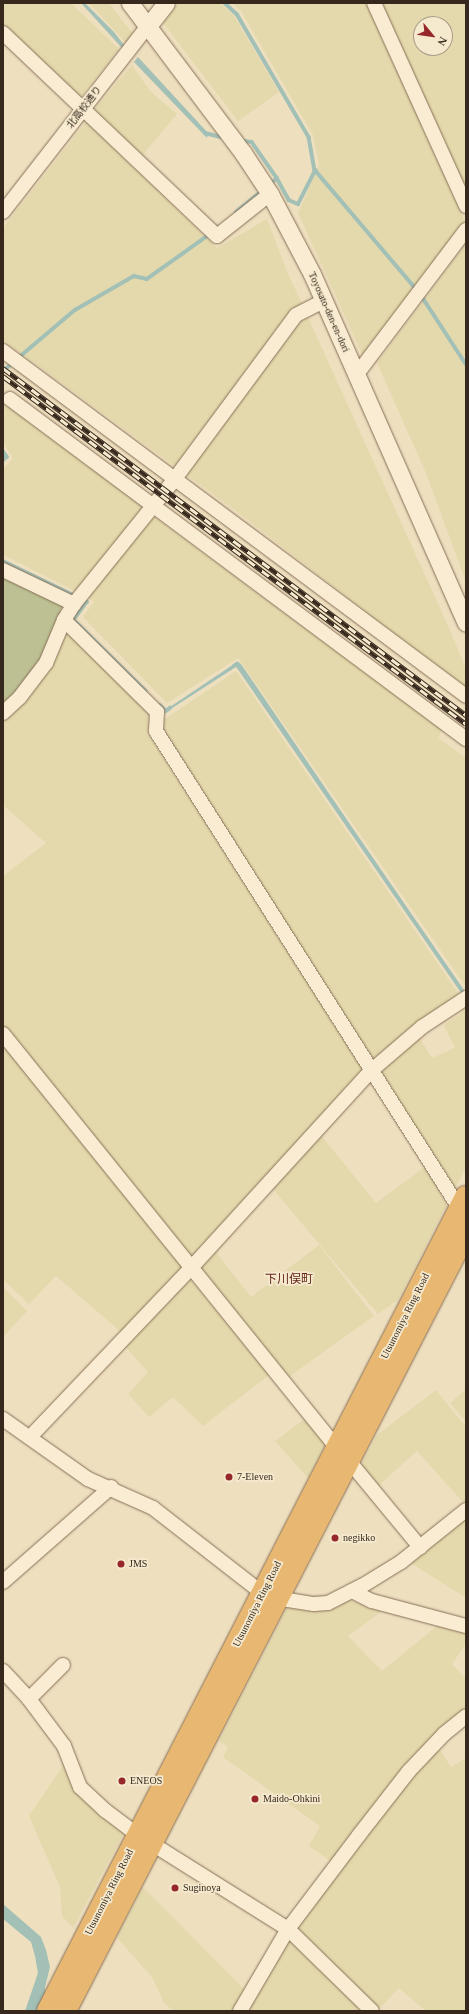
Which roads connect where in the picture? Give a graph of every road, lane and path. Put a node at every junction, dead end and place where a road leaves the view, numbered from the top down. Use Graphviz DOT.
graph roads {
  1 [pos="130,3"];
  2 [pos="166,3"];
  3 [pos="374,3"];
  4 [pos="148,26"];
  5 [pos="3,32"];
  6 [pos="83,109"];
  7 [pos="270,194"];
  8 [pos="466,206"];
  9 [pos="3,212"];
  10 [pos="466,230"];
  11 [pos="324,302"];
  12 [pos="3,351"];
  13 [pos="357,374"];
  14 [pos="10,399"];
  15 [pos="174,480"];
  16 [pos="153,506"];
  17 [pos="3,570"];
  18 [pos="74,604"];
  19 [pos="64,620"];
  20 [pos="466,622"];
  21 [pos="466,696"];
  22 [pos="3,713"];
  23 [pos="466,739"];
  24 [pos="466,998"];
  25 [pos="3,1034"];
  26 [pos="372,1070"];
  27 [pos="464,1208"];
  28 [pos="466,1232"];
  29 [pos="191,1268"];
  30 [pos="3,1419"];
  31 [pos="31,1436"];
  32 [pos="343,1455"];
  33 [pos="111,1487"];
  34 [pos="466,1510"];
  35 [pos="420,1547"];
  36 [pos="3,1582"];
  37 [pos="352,1591"];
  38 [pos="270,1594"];
  39 [pos="466,1626"];
  40 [pos="63,1665"];
  41 [pos="3,1671"];
  42 [pos="29,1698"];
  43 [pos="466,1716"];
  44 [pos="145,1839"];
  45 [pos="288,1929"];
  46 [pos="66,1998"];
  47 [pos="48,2011"];
  48 [pos="240,2011"];
  49 [pos="372,2011"];
  1 -- 4 [label="street, Toyosato-den-en-dori"];
  2 -- 4 [label="street, 北高校通り"];
  3 -- 8 [label="street"];
  4 -- 6 [label="street, 北高校通り"];
  4 -- 7 [label="street, Toyosato-den-en-dori"];
  5 -- 6 [label="street"];
  6 -- 7 [label="street"];
  6 -- 9 [label="street, 北高校通り"];
  7 -- 11 [label="street, Toyosato-den-en-dori"];
  10 -- 13 [label="street"];
  11 -- 13 [label="street, Toyosato-den-en-dori"];
  11 -- 15 [label="street"];
  12 -- 15 [label="street"];
  13 -- 20 [label="street, Toyosato-den-en-dori"];
  14 -- 16 [label="street"];
  15 -- 16 [label="street"];
  15 -- 21 [label="street"];
  16 -- 18 [label="street"];
  16 -- 23 [label="street"];
  17 -- 18 [label="street"];
  18 -- 19 [label="street"];
  19 -- 22 [label="street"];
  19 -- 26 [label="street"];
  24 -- 26 [label="street"];
  25 -- 29 [label="street"];
  26 -- 27 [label="street"];
  26 -- 29 [label="street"];
  27 -- 32 [label="highway, Utsunomiya Ring Road"];
  28 -- 32 [label="highway, Utsunomiya Ring Road"];
  29 -- 31 [label="street"];
  29 -- 32 [label="street"];
  30 -- 31 [label="street"];
  31 -- 33 [label="street"];
  32 -- 35 [label="street"];
  32 -- 38 [label="highway, Utsunomiya Ring Road"];
  33 -- 36 [label="street"];
  33 -- 38 [label="street"];
  34 -- 35 [label="street"];
  35 -- 37 [label="street"];
  37 -- 38 [label="street"];
  37 -- 39 [label="street"];
  38 -- 44 [label="highway, Utsunomiya Ring Road"];
  40 -- 42 [label="street"];
  41 -- 42 [label="street"];
  42 -- 44 [label="street"];
  43 -- 45 [label="street"];
  44 -- 45 [label="street"];
  44 -- 46 [label="highway, Utsunomiya Ring Road"];
  45 -- 48 [label="street"];
  45 -- 49 [label="street"];
  46 -- 47 [label="highway, Utsunomiya Ring Road"];
}
